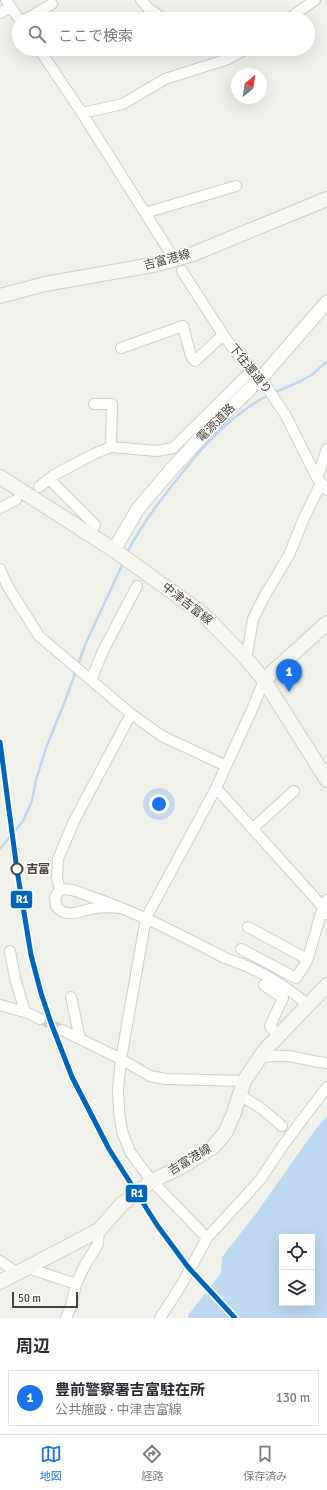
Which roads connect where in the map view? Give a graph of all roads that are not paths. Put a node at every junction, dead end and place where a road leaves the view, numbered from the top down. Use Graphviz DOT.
graph roads {
  1 [pos="141,0"];
  2 [pos="315,0"];
  3 [pos="9,3"];
  4 [pos="52,4"];
  5 [pos="15,12"];
  6 [pos="38,12"];
  7 [pos="154,12"];
  8 [pos="298,12"];
  9 [pos="0,13"];
  10 [pos="44,56"];
  11 [pos="233,56"];
  12 [pos="82,113"];
  13 [pos="236,186"];
  14 [pos="327,199"];
  15 [pos="145,213"];
  16 [pos="171,254"];
  17 [pos="182,270"];
  18 [pos="0,296"];
  19 [pos="327,302"];
  20 [pos="223,335"];
  21 [pos="121,348"];
  22 [pos="256,374"];
  23 [pos="94,404"];
  24 [pos="111,447"];
  25 [pos="327,449"];
  26 [pos="0,476"];
  27 [pos="49,479"];
  28 [pos="321,484"];
  29 [pos="39,487"];
  30 [pos="16,500"];
  31 [pos="0,508"];
  32 [pos="90,535"];
  33 [pos="114,550"];
  34 [pos="0,569"];
  35 [pos="137,586"];
  36 [pos="327,623"];
  37 [pos="246,660"];
  38 [pos="91,680"];
  39 [pos="264,680"];
  40 [pos="131,714"];
  41 [pos="226,766"];
  42 [pos="327,780"];
  43 [pos="216,788"];
  44 [pos="294,791"];
  45 [pos="252,829"];
  46 [pos="60,890"];
  47 [pos="326,907"];
  48 [pos="121,908"];
  49 [pos="146,918"];
  50 [pos="248,927"];
  51 [pos="242,949"];
  52 [pos="10,951"];
  53 [pos="307,959"];
  54 [pos="264,985"];
  55 [pos="327,985"];
  56 [pos="71,997"];
  57 [pos="0,1005"];
  58 [pos="308,1005"];
  59 [pos="25,1012"];
  60 [pos="40,1019"];
  61 [pos="62,1030"];
  62 [pos="278,1036"];
  63 [pos="80,1039"];
  64 [pos="260,1057"];
  65 [pos="121,1059"];
  66 [pos="327,1063"];
  67 [pos="244,1081"];
  68 [pos="327,1087"];
  69 [pos="240,1095"];
  70 [pos="282,1126"];
  71 [pos="152,1181"];
  72 [pos="99,1230"];
  73 [pos="207,1238"];
  74 [pos="0,1261"];
  75 [pos="22,1269"];
  76 [pos="0,1282"];
  77 [pos="76,1284"];
  78 [pos="66,1318"];
  79 [pos="160,1318"];
  1 -- 7 [label="street"];
  2 -- 8 [label="street"];
  3 -- 5 [label="street"];
  3 -- 9 [label="street"];
  4 -- 6 [label="street"];
  10 -- 12 [label="street"];
  11 -- 12 [label="street"];
  12 -- 15 [label="street"];
  13 -- 15 [label="street"];
  14 -- 18 [label="main road, 吉富港線"];
  15 -- 16 [label="street"];
  17 -- 20 [label="street, 下往還通り"];
  19 -- 22 [label="street, 電源道路"];
  20 -- 21 [label="street"];
  20 -- 22 [label="street, 下往還通り"];
  22 -- 24 [label="street"];
  22 -- 28 [label="street, 下往還通り"];
  22 -- 33 [label="street, 電源道路"];
  23 -- 24 [label="street"];
  24 -- 27 [label="street"];
  25 -- 28 [label="street"];
  26 -- 32 [label="main road, 中津吉富線"];
  27 -- 29 [label="street"];
  27 -- 32 [label="street"];
  28 -- 37 [label="street"];
  30 -- 31 [label="street"];
  32 -- 33 [label="main road, 中津吉富線"];
  33 -- 37 [label="main road, 中津吉富線"];
  34 -- 38 [label="street"];
  35 -- 38 [label="street"];
  36 -- 39 [label="main road"];
  37 -- 39 [label="main road, 中津吉富線"];
  38 -- 40 [label="street"];
  39 -- 41 [label="street"];
  39 -- 42 [label="main road, 中津吉富線"];
  40 -- 41 [label="street"];
  40 -- 46 [label="street"];
  41 -- 43 [label="street"];
  43 -- 45 [label="street"];
  43 -- 49 [label="street"];
  44 -- 45 [label="street"];
  45 -- 47 [label="street"];
  46 -- 48 [label="street"];
  46 -- 48 [label="street"];
  47 -- 53 [label="street"];
  48 -- 49 [label="street"];
  49 -- 58 [label="street"];
  49 -- 65 [label="street"];
  50 -- 53 [label="street"];
  51 -- 53 [label="street"];
  52 -- 59 [label="street"];
  54 -- 62 [label="street"];
  55 -- 58 [label="main road, 吉富港線"];
  56 -- 63 [label="street"];
  57 -- 59 [label="street"];
  58 -- 62 [label="main road, 吉富港線"];
  59 -- 60 [label="street"];
  61 -- 63 [label="street"];
  62 -- 64 [label="main road, 吉富港線"];
  63 -- 65 [label="street"];
  64 -- 66 [label="street"];
  64 -- 67 [label="main road, 吉富港線"];
  65 -- 67 [label="street"];
  65 -- 71 [label="street"];
  67 -- 69 [label="main road, 吉富港線"];
  68 -- 73 [label="street"];
  69 -- 70 [label="street"];
  69 -- 71 [label="main road, 吉富港線"];
  71 -- 72 [label="main road, 吉富港線"];
  71 -- 73 [label="street"];
  72 -- 75 [label="main road, 吉富港線"];
  72 -- 77 [label="street"];
  73 -- 79 [label="street"];
  74 -- 75 [label="street"];
  75 -- 76 [label="main road, 吉富港線"];
  75 -- 77 [label="street"];
  77 -- 78 [label="street"];
}
